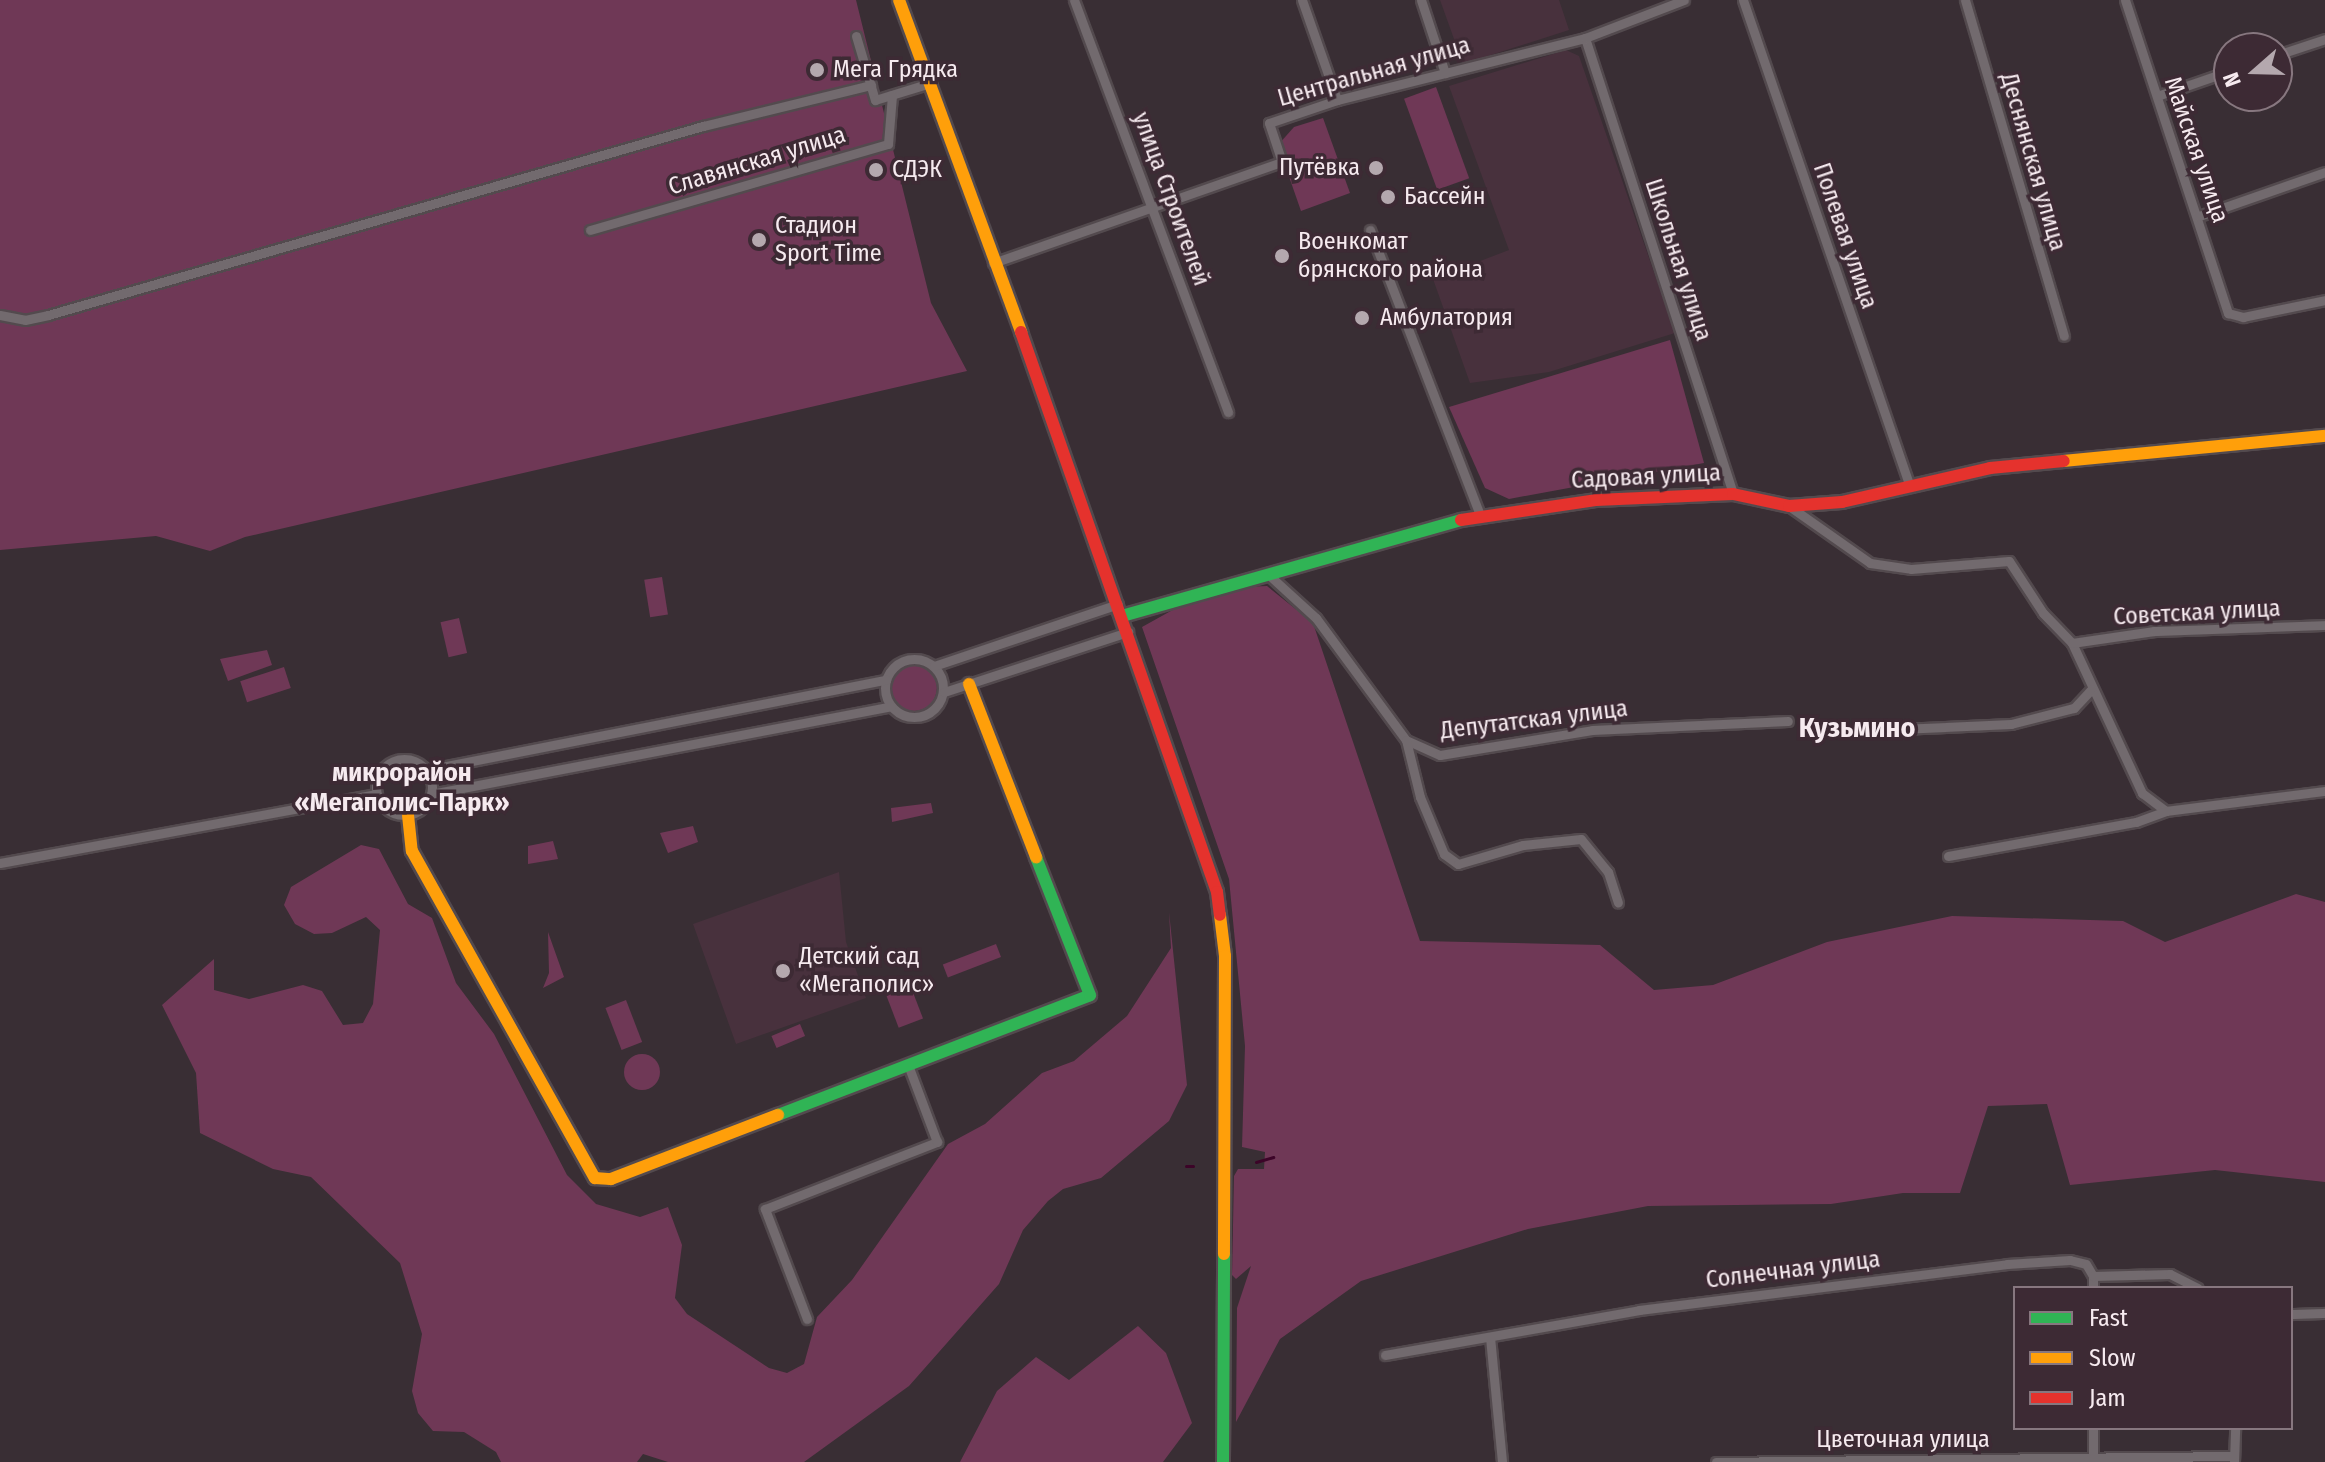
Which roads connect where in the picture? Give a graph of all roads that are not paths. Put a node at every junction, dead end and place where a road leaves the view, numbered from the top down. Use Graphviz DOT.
graph roads {
  1 [pos="899,0"];
  2 [pos="1074,0"];
  3 [pos="1302,0"];
  4 [pos="1421,0"];
  5 [pos="1684,0"];
  6 [pos="1743,0"];
  7 [pos="1965,0"];
  8 [pos="2125,0"];
  9 [pos="856,36"];
  10 [pos="1585,38"];
  11 [pos="2325,39"];
  12 [pos="2293,50"];
  13 [pos="1445,73"];
  14 [pos="2213,77"];
  15 [pos="927,84"];
  16 [pos="871,85"];
  17 [pos="892,95"];
  18 [pos="2157,96"];
  19 [pos="1337,100"];
  20 [pos="2325,172"];
  21 [pos="1152,208"];
  22 [pos="2199,216"];
  23 [pos="590,230"];
  24 [pos="1370,230"];
  25 [pos="993,263"];
  26 [pos="2325,300"];
  27 [pos="0,315"];
  28 [pos="2064,336"];
  29 [pos="1228,412"];
  30 [pos="2325,436"];
  31 [pos="1909,484"];
  32 [pos="1733,494"];
  33 [pos="1789,506"];
  34 [pos="1480,515"];
  35 [pos="1270,576"];
  36 [pos="1120,610"];
  37 [pos="2325,625"];
  38 [pos="1128,632"];
  39 [pos="2072,643"];
  40 [pos="934,666"];
  41 [pos="886,680"];
  42 [pos="969,684"];
  43 [pos="2091,690"];
  44 [pos="944,692"];
  45 [pos="891,706"];
  46 [pos="1788,721"];
  47 [pos="1876,730"];
  48 [pos="1406,740"];
  49 [pos="426,770"];
  50 [pos="2325,791"];
  51 [pos="377,794"];
  52 [pos="431,794"];
  53 [pos="2166,811"];
  54 [pos="408,815"];
  55 [pos="1948,856"];
  56 [pos="0,863"];
  57 [pos="1618,902"];
  58 [pos="908,1065"];
  59 [pos="2093,1276"];
  60 [pos="2093,1286"];
  61 [pos="2194,1286"];
  62 [pos="2325,1313"];
  63 [pos="2293,1314"];
  64 [pos="807,1319"];
  65 [pos="1490,1337"];
  66 [pos="1385,1355"];
  67 [pos="2093,1430"];
  68 [pos="2235,1430"];
  69 [pos="2234,1459"];
  70 [pos="1765,1461"];
  71 [pos="2093,1461"];
  72 [pos="1223,1462"];
  73 [pos="1502,1462"];
  74 [pos="1716,1462"];
  1 -- 15 [label="street"];
  2 -- 21 [label="street, улица Строителей"];
  3 -- 19 [label="street"];
  4 -- 13 [label="street"];
  5 -- 10 [label="street, Центральная улица"];
  6 -- 31 [label="street, Полевая улица"];
  7 -- 28 [label="street, Деснянская улица"];
  8 -- 18 [label="street, Майская улица"];
  9 -- 16 [label="street"];
  10 -- 13 [label="street, Центральная улица"];
  10 -- 32 [label="street, Школьная улица"];
  11 -- 12 [label="street"];
  13 -- 19 [label="street, Центральная улица"];
  14 -- 18 [label="street"];
  15 -- 17 [label="street"];
  15 -- 25 [label="street"];
  16 -- 17 [label="street"];
  16 -- 27 [label="street"];
  17 -- 23 [label="street, Славянская улица"];
  18 -- 22 [label="street, Майская улица"];
  19 -- 21 [label="street, Центральная улица"];
  20 -- 22 [label="street"];
  21 -- 25 [label="street, Центральная улица"];
  21 -- 29 [label="street, улица Строителей"];
  22 -- 26 [label="street, Майская улица"];
  24 -- 34 [label="street"];
  25 -- 36 [label="street"];
  30 -- 31 [label="street, Садовая улица"];
  31 -- 33 [label="street, Садовая улица"];
  32 -- 33 [label="street, Садовая улица"];
  32 -- 34 [label="street, Садовая улица"];
  33 -- 39 [label="street"];
  34 -- 35 [label="street, Садовая улица"];
  35 -- 36 [label="street, Садовая улица"];
  35 -- 48 [label="street, Депутатская улица"];
  36 -- 38 [label="street"];
  36 -- 40 [label="street"];
  37 -- 39 [label="street, Советская улица"];
  38 -- 42 [label="street"];
  38 -- 72 [label="street"];
  39 -- 43 [label="street"];
  40 -- 41 [label="street"];
  40 -- 44 [label="street"];
  41 -- 45 [label="street"];
  41 -- 49 [label="street"];
  42 -- 44 [label="street"];
  42 -- 58 [label="street"];
  43 -- 47 [label="street"];
  43 -- 53 [label="street"];
  44 -- 45 [label="street"];
  45 -- 52 [label="street"];
  46 -- 48 [label="street, Депутатская улица"];
  48 -- 57 [label="street"];
  49 -- 51 [label="street"];
  49 -- 52 [label="street"];
  50 -- 53 [label="street"];
  51 -- 54 [label="street"];
  51 -- 56 [label="street"];
  52 -- 54 [label="street"];
  53 -- 55 [label="street"];
  54 -- 58 [label="street"];
  58 -- 64 [label="street"];
  59 -- 60 [label="street"];
  59 -- 61 [label="street, Солнечная улица"];
  59 -- 65 [label="street, Солнечная улица"];
  62 -- 63 [label="street"];
  65 -- 66 [label="street, Солнечная улица"];
  65 -- 73 [label="street"];
  67 -- 71 [label="street"];
  68 -- 69 [label="street"];
  69 -- 71 [label="street, Цветочная улица"];
  70 -- 71 [label="street, Цветочная улица"];
  70 -- 74 [label="street, Цветочная улица"];
}
